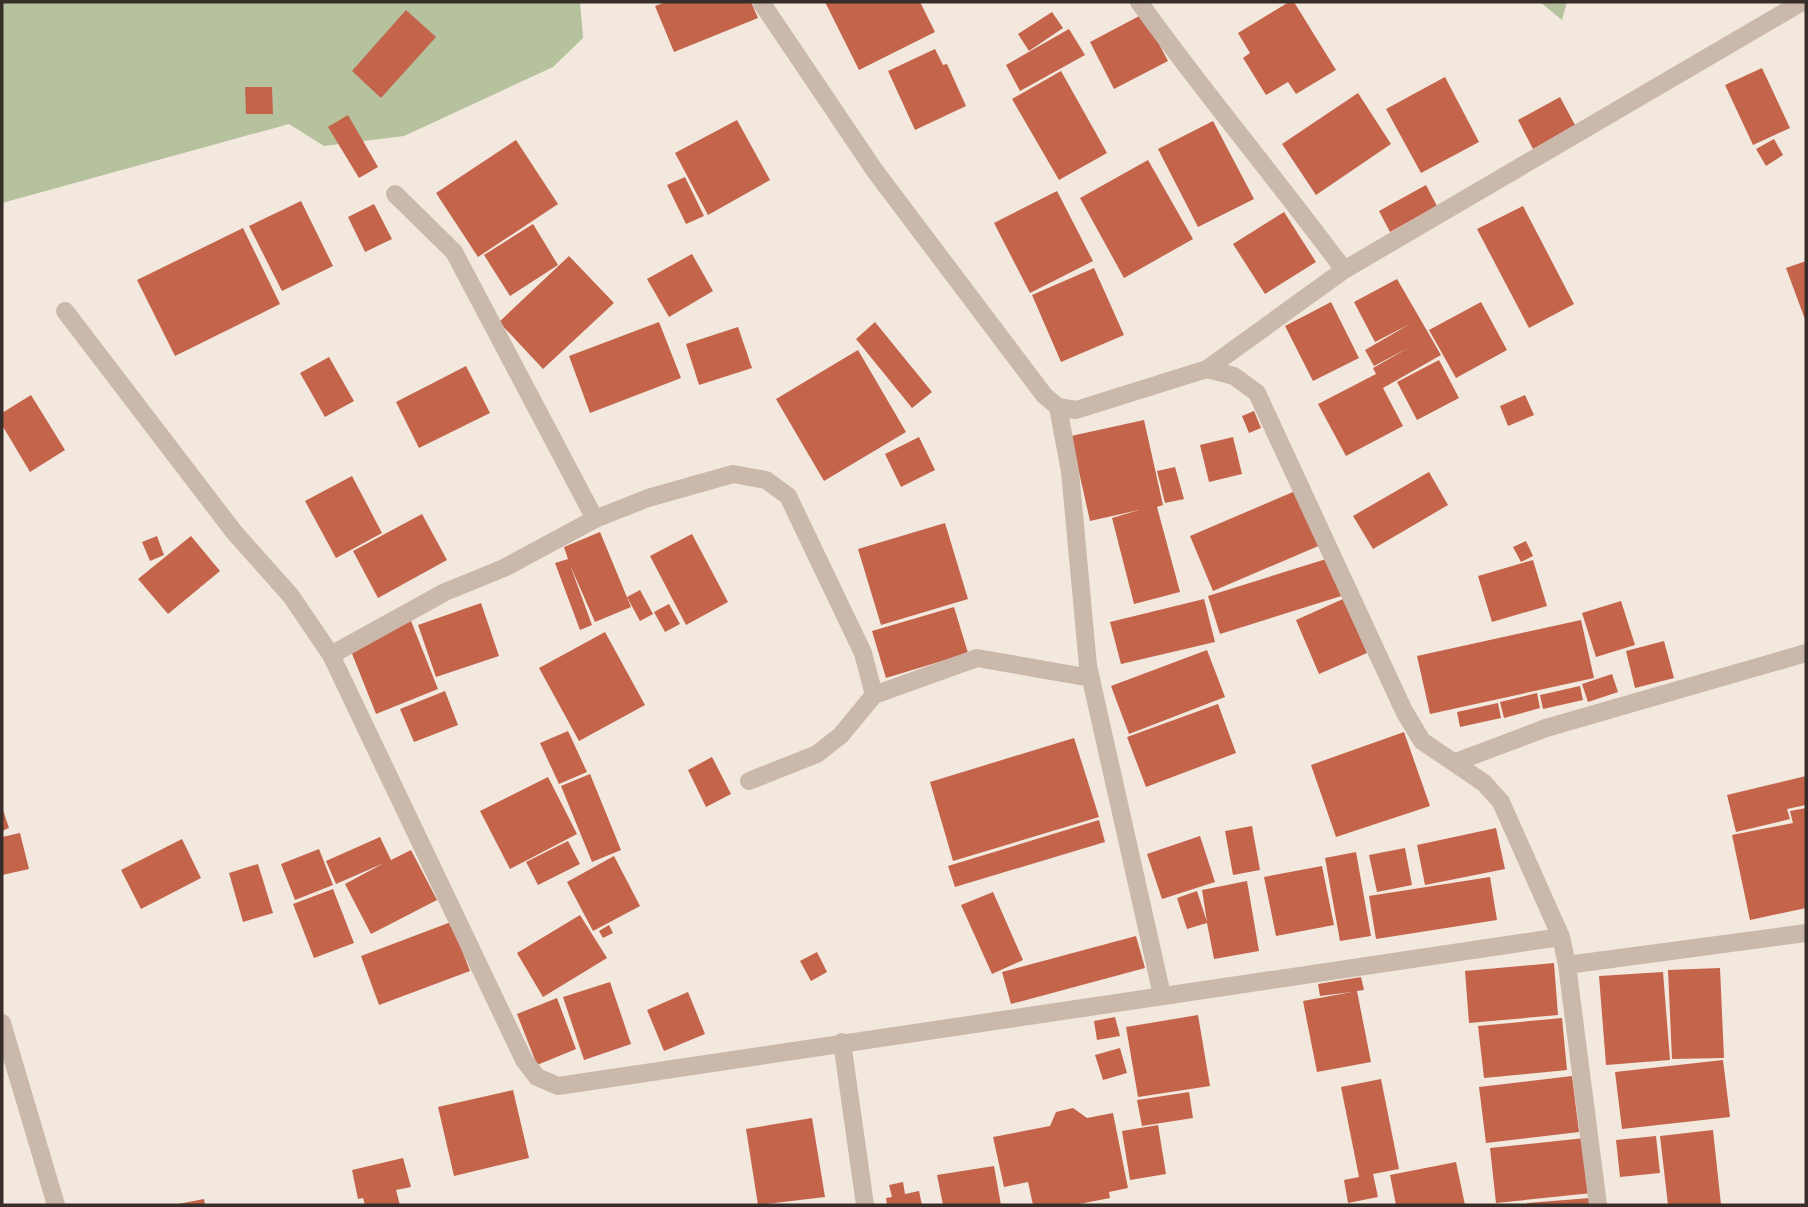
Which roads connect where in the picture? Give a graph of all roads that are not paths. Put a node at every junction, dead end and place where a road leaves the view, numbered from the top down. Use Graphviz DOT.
graph roads {
  1 [pos="761,2"];
  2 [pos="1139,2"];
  3 [pos="1801,2"];
  4 [pos="395,194"];
  5 [pos="1345,270"];
  6 [pos="65,311"];
  7 [pos="1207,369"];
  8 [pos="1058,407"];
  9 [pos="595,519"];
  10 [pos="1806,653"];
  11 [pos="331,655"];
  12 [pos="1091,678"];
  13 [pos="874,695"];
  14 [pos="1456,762"];
  15 [pos="749,780"];
  16 [pos="1806,933"];
  17 [pos="1561,937"];
  18 [pos="1567,965"];
  19 [pos="1161,995"];
  20 [pos="2,1023"];
  21 [pos="842,1042"];
  22 [pos="56,1205"];
  23 [pos="865,1205"];
  24 [pos="1598,1205"];
  1 -- 8 [label="street"];
  2 -- 5 [label="street"];
  3 -- 5 [label="street"];
  4 -- 9 [label="street"];
  5 -- 7 [label="street"];
  6 -- 11 [label="street"];
  7 -- 8 [label="street"];
  7 -- 14 [label="street"];
  8 -- 12 [label="street"];
  9 -- 11 [label="street"];
  9 -- 13 [label="street"];
  10 -- 14 [label="street"];
  11 -- 21 [label="street"];
  12 -- 13 [label="street"];
  12 -- 19 [label="street"];
  13 -- 15 [label="street"];
  14 -- 17 [label="street"];
  16 -- 18 [label="street"];
  17 -- 18 [label="street"];
  17 -- 19 [label="street"];
  18 -- 24 [label="street"];
  19 -- 21 [label="street"];
  20 -- 22 [label="street"];
  21 -- 23 [label="street"];
}
